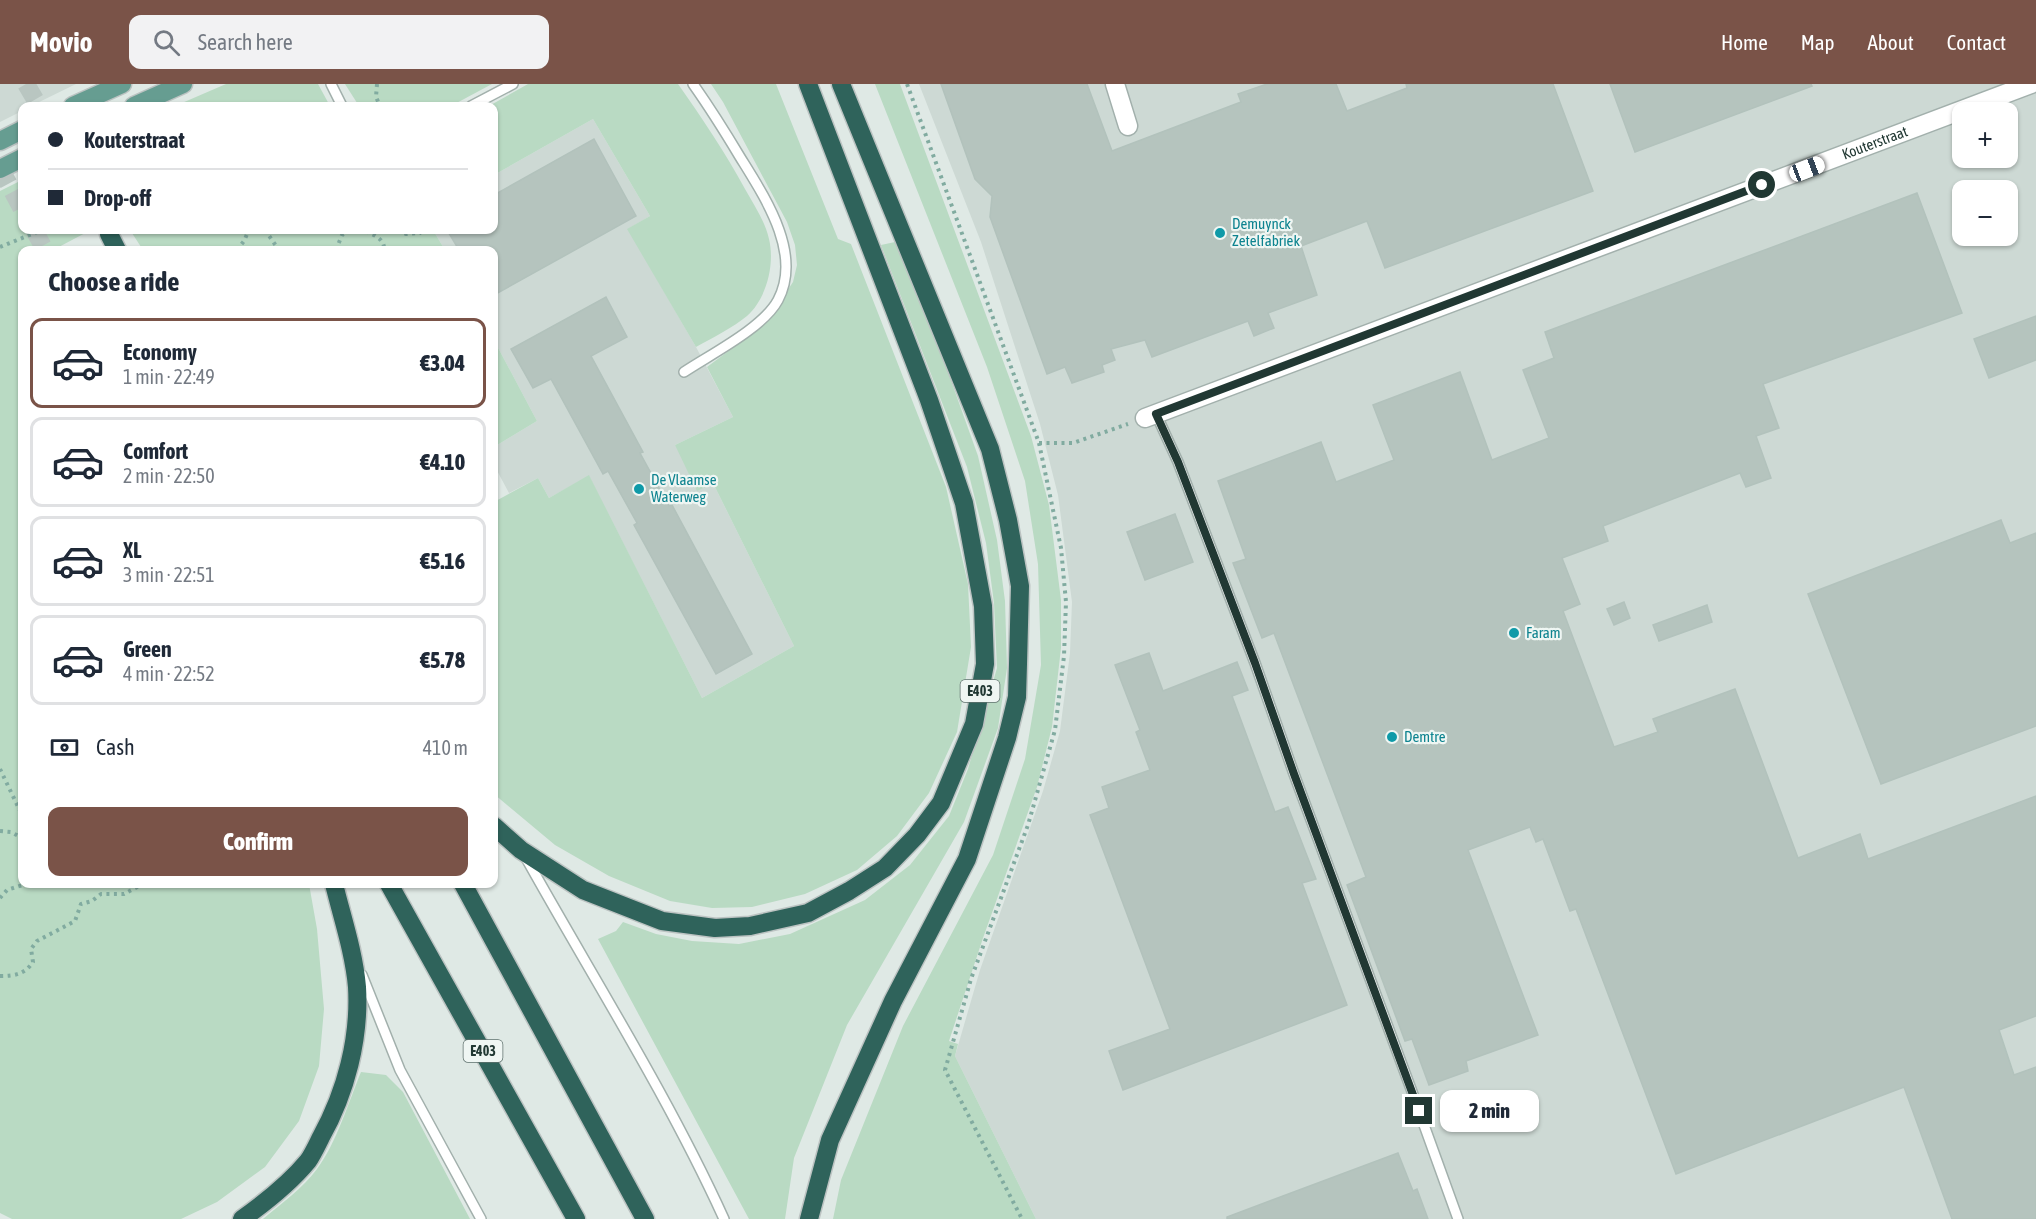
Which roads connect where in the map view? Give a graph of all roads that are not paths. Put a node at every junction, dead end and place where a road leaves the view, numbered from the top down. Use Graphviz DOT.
graph roads {
  1 [pos="122,84"];
  2 [pos="183,84"];
  3 [pos="331,84"];
  4 [pos="513,84"];
  5 [pos="693,84"];
  6 [pos="808,84"];
  7 [pos="841,84"];
  8 [pos="1115,84"];
  9 [pos="2031,84"];
  10 [pos="82,102"];
  11 [pos="143,102"];
  12 [pos="340,102"];
  13 [pos="479,102"];
  14 [pos="1128,126"];
  15 [pos="18,132"];
  16 [pos="0,141"];
  17 [pos="18,160"];
  18 [pos="0,169"];
  19 [pos="109,234"];
  20 [pos="115,246"];
  21 [pos="684,372"];
  22 [pos="1151,416"];
  23 [pos="498,830"];
  24 [pos="521,850"];
  25 [pos="335,888"];
  26 [pos="392,888"];
  27 [pos="465,888"];
  28 [pos="349,942"];
  29 [pos="242,1219"];
  30 [pos="481,1219"];
  31 [pos="576,1219"];
  32 [pos="645,1219"];
  33 [pos="724,1219"];
  34 [pos="809,1219"];
  35 [pos="1458,1219"];
  1 -- 10 [label="main road"];
  2 -- 11 [label="main road"];
  3 -- 12 [label="lane"];
  4 -- 13 [label="lane"];
  5 -- 21 [label="lane"];
  6 -- 24 [label="highway, E403"];
  7 -- 34 [label="highway, E403"];
  8 -- 14 [label="street"];
  9 -- 22 [label="street, Kouterstraat"];
  15 -- 16 [label="main road"];
  17 -- 18 [label="main road"];
  19 -- 20 [label="highway"];
  22 -- 35 [label="lane"];
  23 -- 24 [label="highway, E403"];
  24 -- 33 [label="lane"];
  25 -- 28 [label="highway"];
  26 -- 31 [label="highway, E403"];
  27 -- 32 [label="highway"];
  28 -- 29 [label="highway"];
  28 -- 30 [label="lane"];
}
